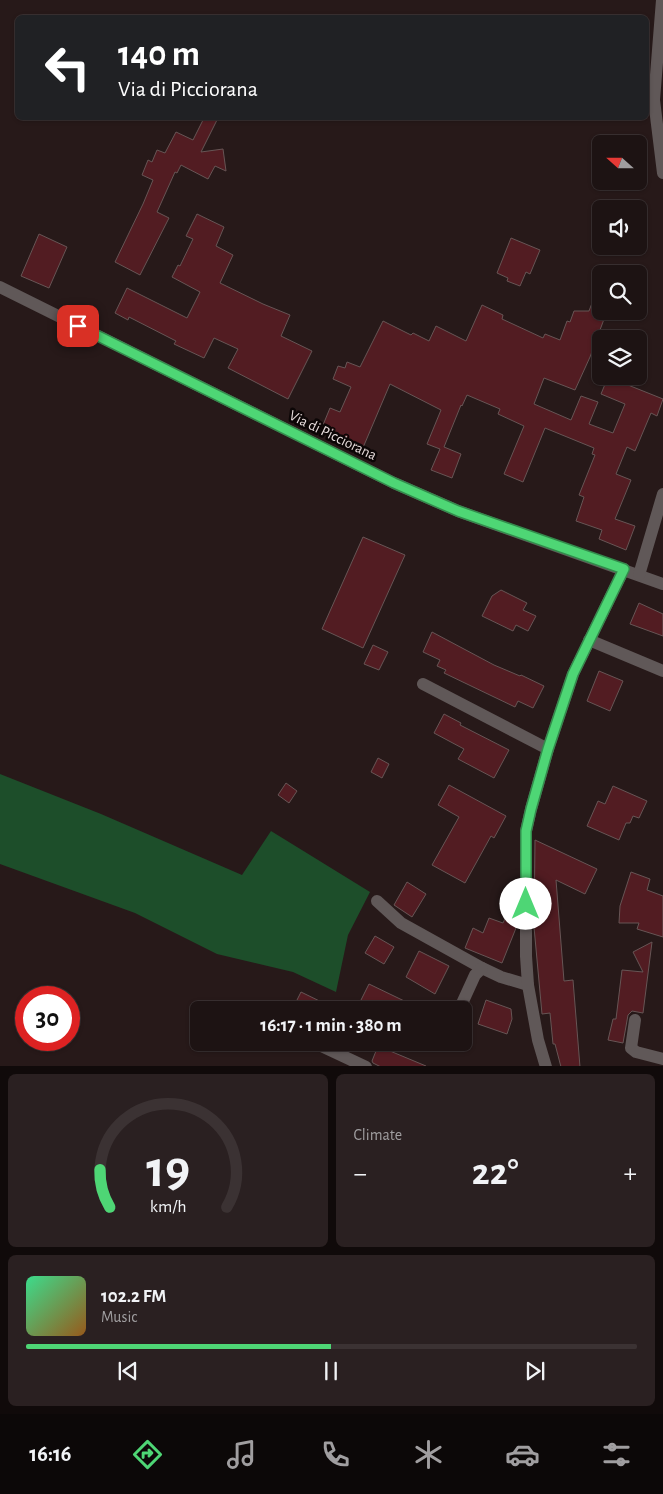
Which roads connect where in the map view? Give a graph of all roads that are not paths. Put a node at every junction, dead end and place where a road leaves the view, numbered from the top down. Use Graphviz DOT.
graph roads {
  1 [pos="662,0"];
  2 [pos="663,173"];
  3 [pos="0,287"];
  4 [pos="663,494"];
  5 [pos="624,569"];
  6 [pos="639,575"];
  7 [pos="663,584"];
  8 [pos="589,640"];
  9 [pos="663,671"];
  10 [pos="423,684"];
  11 [pos="548,749"];
  12 [pos="377,901"];
  13 [pos="482,968"];
  14 [pos="528,985"];
  15 [pos="463,1001"];
  16 [pos="635,1020"];
  17 [pos="333,1051"];
  18 [pos="663,1059"];
  19 [pos="366,1066"];
  20 [pos="546,1066"];
  1 -- 2 [label="street"];
  3 -- 5 [label="street, Via di Picciorana"];
  4 -- 6 [label="street"];
  5 -- 6 [label="street, Via di Picciorana"];
  5 -- 8 [label="street"];
  6 -- 7 [label="street, Via di Picciorana"];
  8 -- 9 [label="street"];
  8 -- 11 [label="street"];
  10 -- 11 [label="street"];
  11 -- 14 [label="street"];
  12 -- 13 [label="street"];
  13 -- 14 [label="street"];
  13 -- 15 [label="street"];
  14 -- 20 [label="street"];
  16 -- 18 [label="street"];
  17 -- 19 [label="street"];
}
